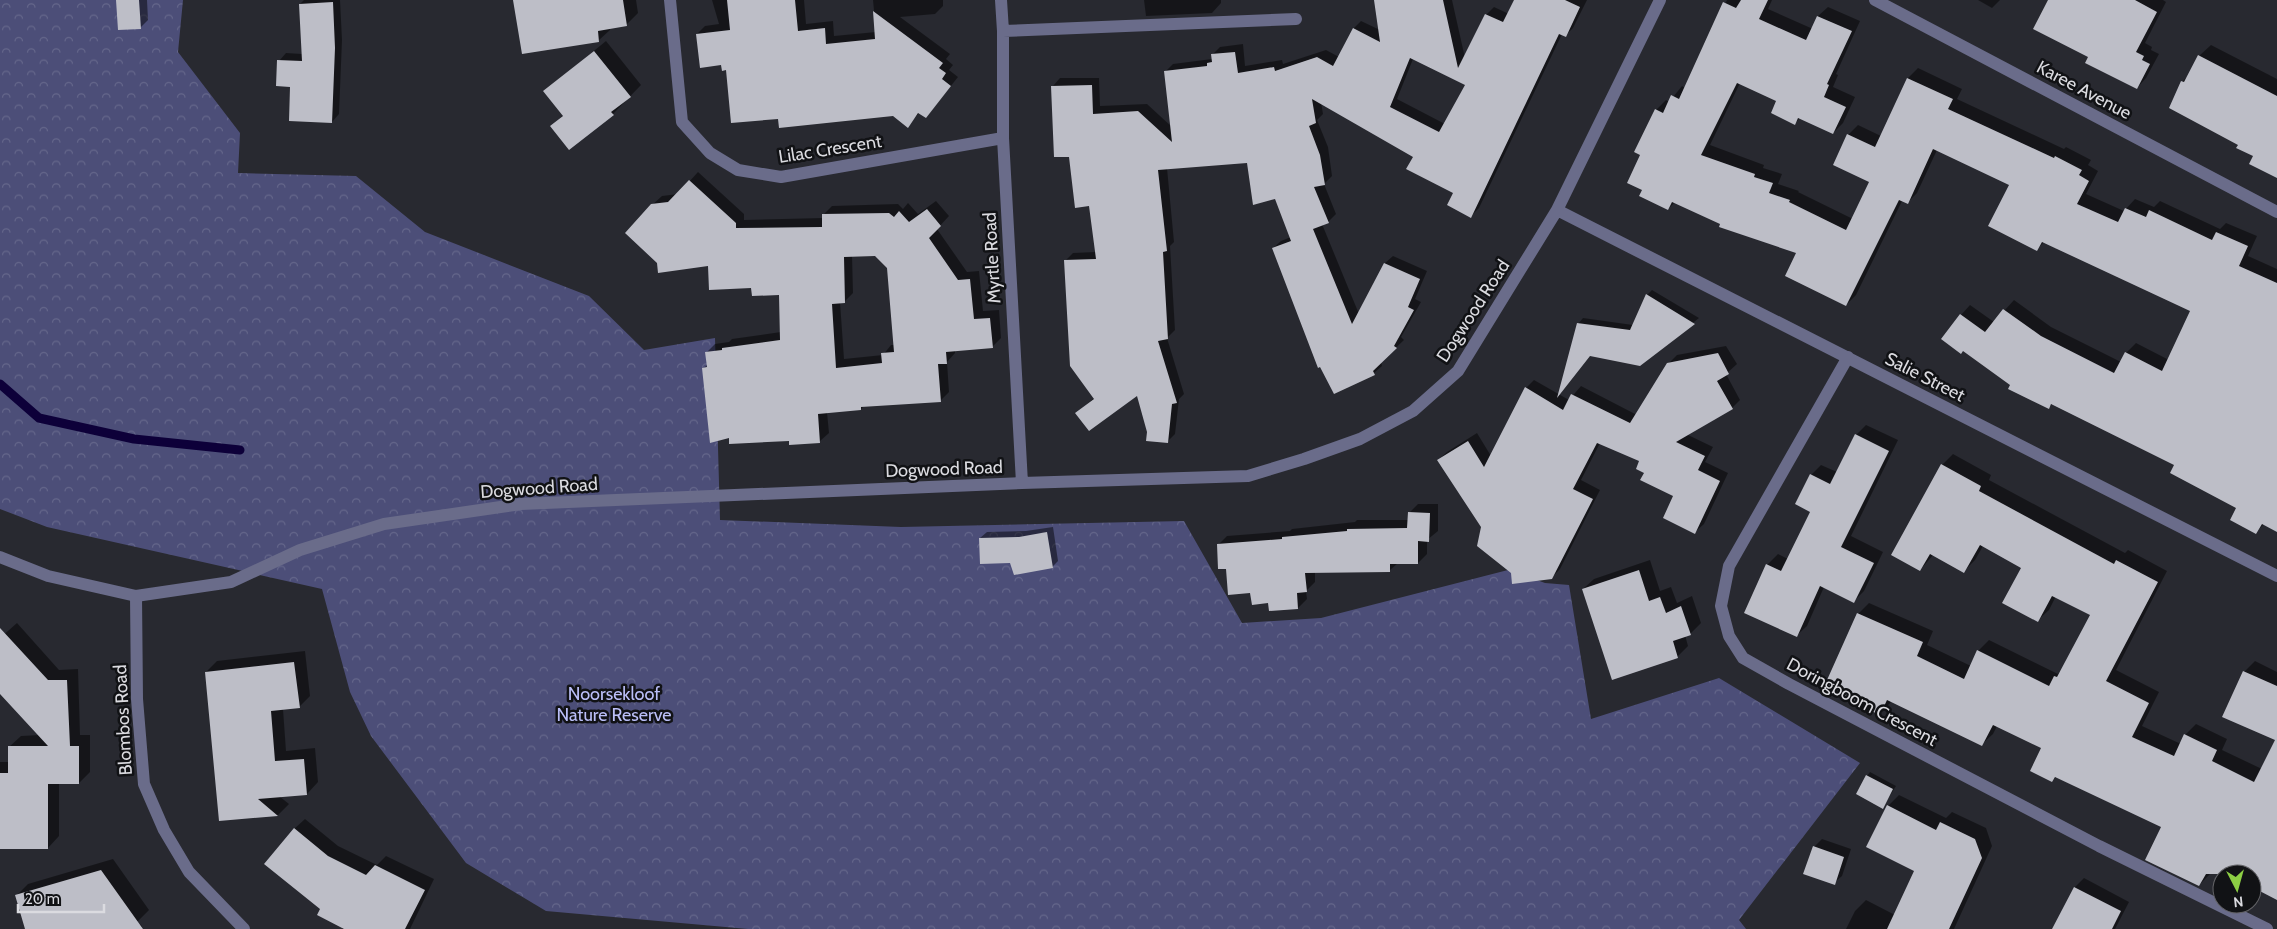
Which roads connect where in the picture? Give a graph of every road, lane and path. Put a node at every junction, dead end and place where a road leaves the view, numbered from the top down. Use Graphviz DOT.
graph roads {
  1 [pos="670,0"];
  2 [pos="1001,0"];
  3 [pos="1660,0"];
  4 [pos="1875,0"];
  5 [pos="1296,19"];
  6 [pos="1003,32"];
  7 [pos="1003,138"];
  8 [pos="1557,210"];
  9 [pos="2277,212"];
  10 [pos="1848,357"];
  11 [pos="1022,483"];
  12 [pos="0,556"];
  13 [pos="2277,576"];
  14 [pos="136,596"];
  15 [pos="244,929"];
  16 [pos="2267,929"];
  1 -- 7 [label="street, Lilac Crescent"];
  2 -- 6 [label="street, Myrtle Road"];
  3 -- 8 [label="street, Dogwood Road"];
  4 -- 9 [label="street, Karee Avenue"];
  5 -- 6 [label="street"];
  6 -- 7 [label="street, Myrtle Road"];
  7 -- 11 [label="street, Myrtle Road"];
  8 -- 10 [label="street, Salie Street"];
  8 -- 11 [label="street, Dogwood Road"];
  10 -- 13 [label="street, Salie Street"];
  10 -- 16 [label="street, Doringboom Crescent"];
  11 -- 14 [label="street, Dogwood Road"];
  12 -- 14 [label="street, Dogwood Road"];
  14 -- 15 [label="street, Blombos Road"];
}
